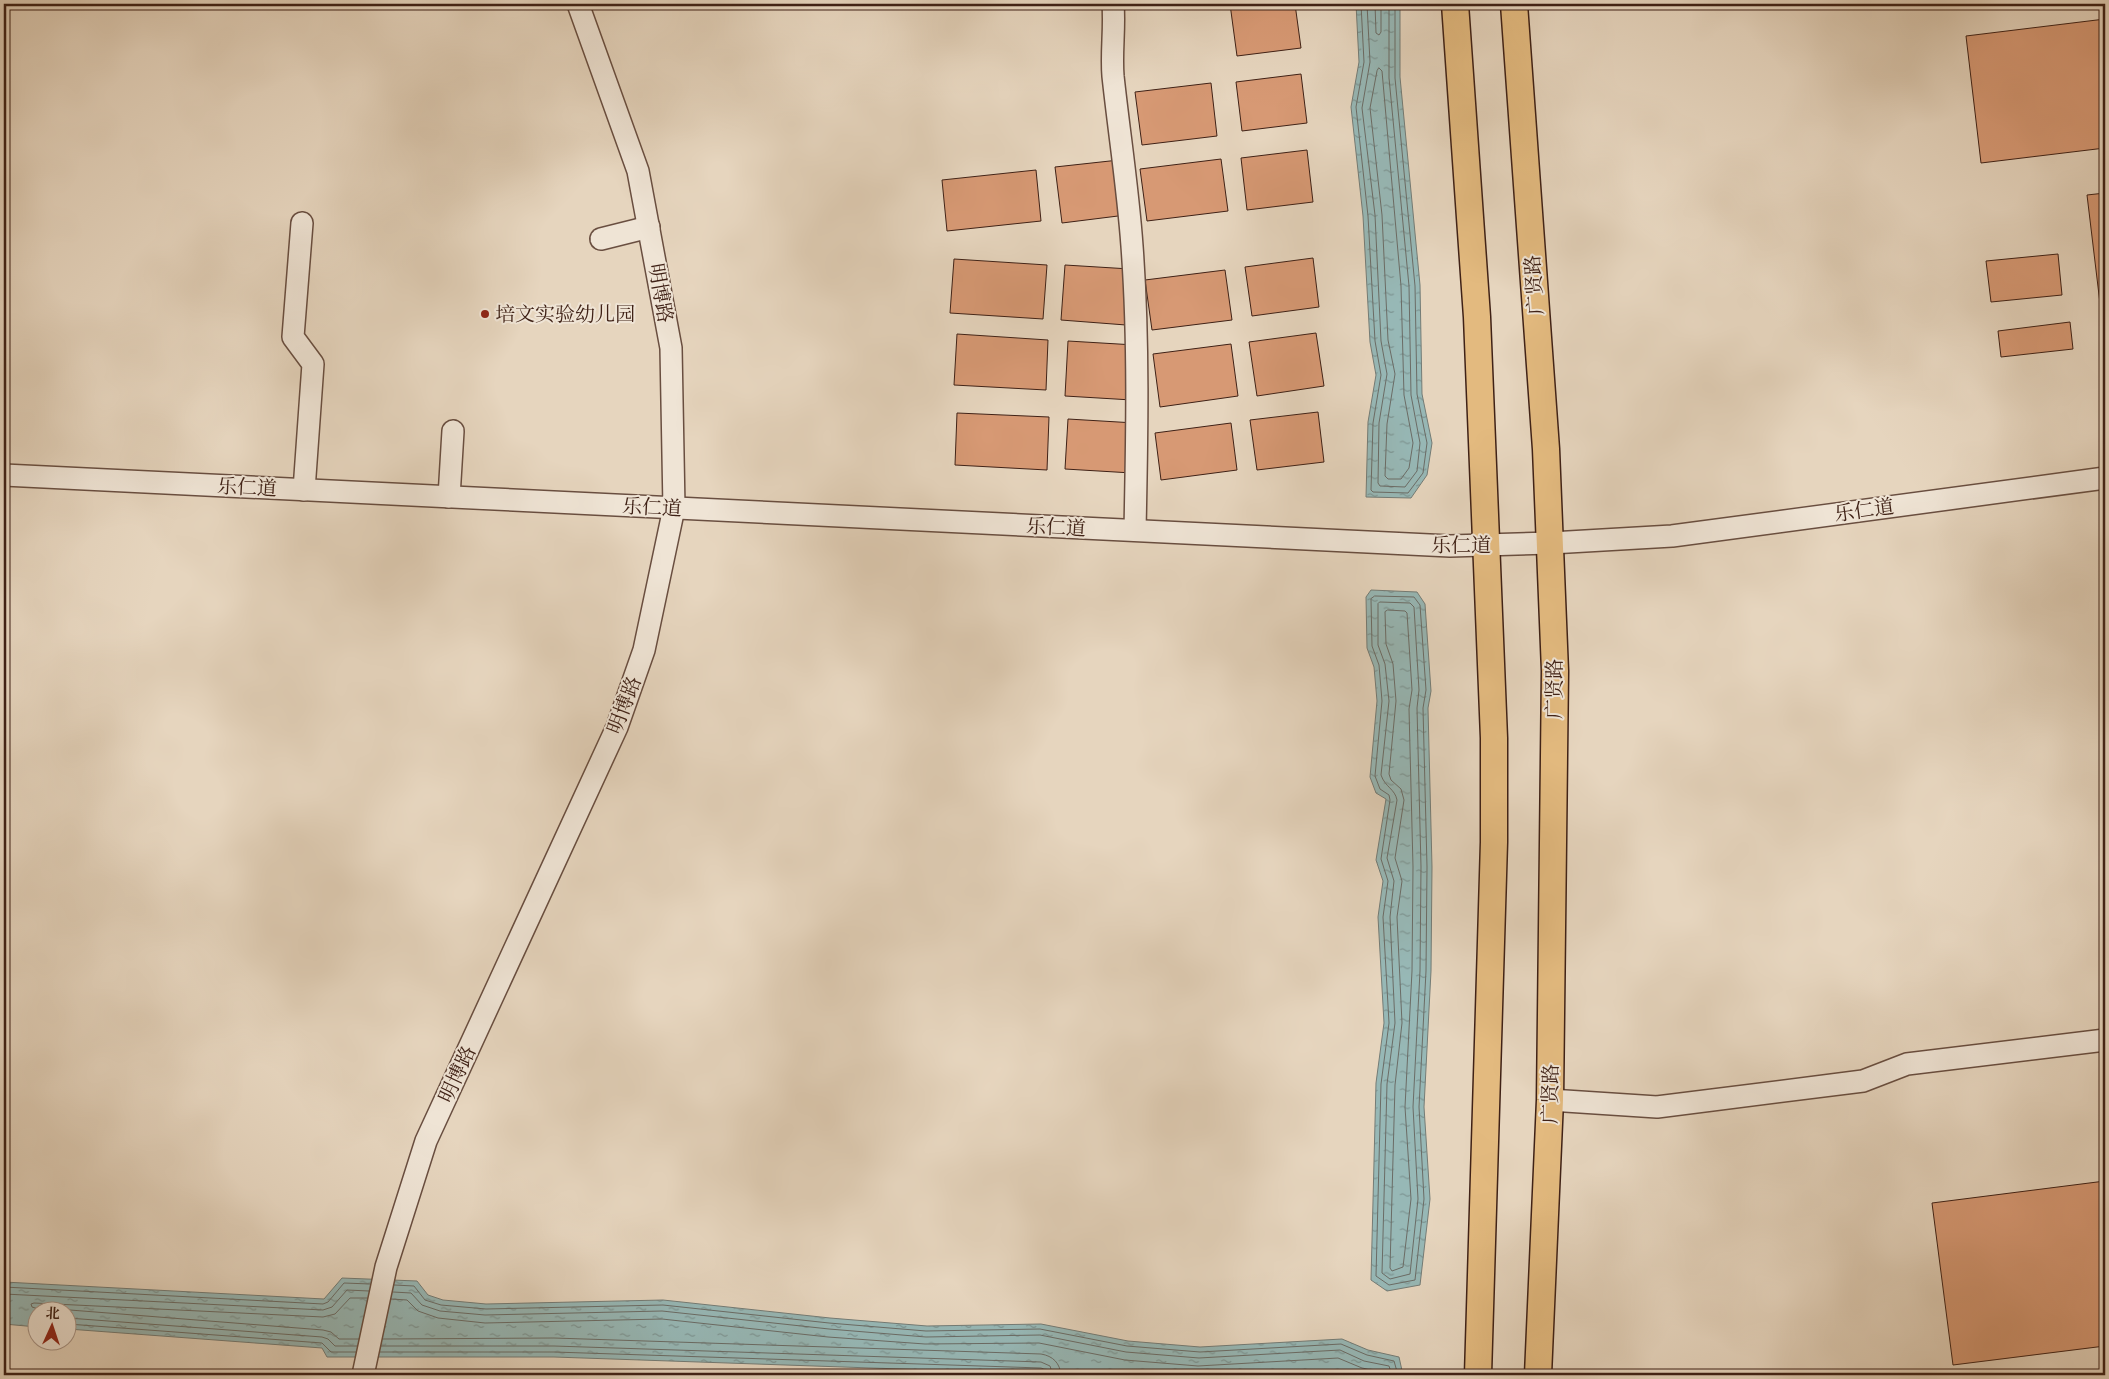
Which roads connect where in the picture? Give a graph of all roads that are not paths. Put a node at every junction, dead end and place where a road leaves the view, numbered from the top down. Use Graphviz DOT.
graph roads {
  1 [pos="578,4"];
  2 [pos="1113,4"];
  3 [pos="1455,4"];
  4 [pos="1514,4"];
  5 [pos="302,223"];
  6 [pos="649,227"];
  7 [pos="601,239"];
  8 [pos="453,431"];
  9 [pos="4,475"];
  10 [pos="2105,478"];
  11 [pos="304,490"];
  12 [pos="448,497"];
  13 [pos="674,508"];
  14 [pos="1135,530"];
  15 [pos="1551,543"];
  16 [pos="1488,545"];
  17 [pos="2105,1040"];
  18 [pos="1550,1100"];
  19 [pos="364,1375"];
  20 [pos="1478,1375"];
  21 [pos="1538,1375"];
  1 -- 6 [label="street, 明博路"];
  2 -- 14 [label="street"];
  3 -- 16 [label="main road"];
  4 -- 15 [label="main road, 广贤路"];
  5 -- 11 [label="street"];
  6 -- 7 [label="street"];
  6 -- 13 [label="street, 明博路"];
  8 -- 12 [label="street"];
  9 -- 11 [label="street, 乐仁道"];
  10 -- 15 [label="street, 乐仁道"];
  11 -- 12 [label="street, 乐仁道"];
  12 -- 13 [label="street, 乐仁道"];
  13 -- 14 [label="street, 乐仁道"];
  13 -- 19 [label="street, 明博路"];
  14 -- 16 [label="street, 乐仁道"];
  15 -- 16 [label="street, 乐仁道"];
  15 -- 18 [label="main road, 广贤路"];
  16 -- 20 [label="main road"];
  17 -- 18 [label="street"];
  18 -- 21 [label="main road, 广贤路"];
}
